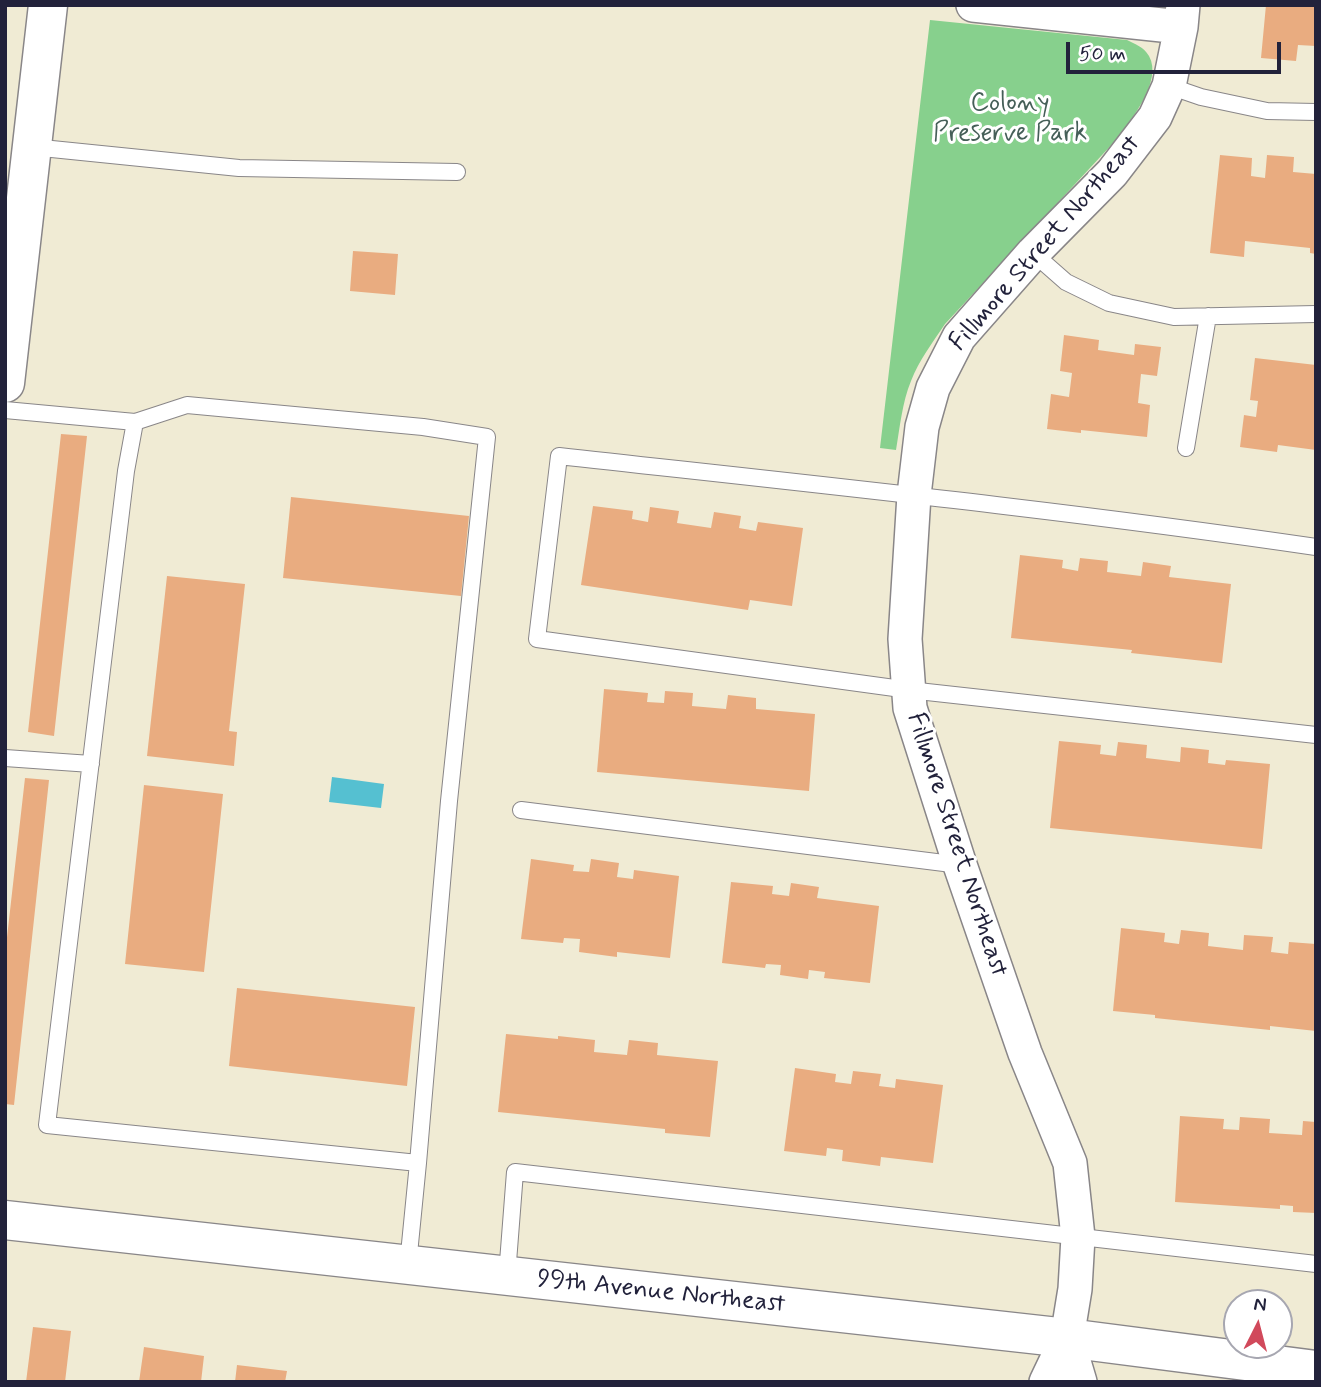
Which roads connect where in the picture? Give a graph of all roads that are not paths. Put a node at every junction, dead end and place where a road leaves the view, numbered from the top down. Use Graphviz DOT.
graph roads {
  1 [pos="48,5"];
  2 [pos="973,5"];
  3 [pos="1182,16"];
  4 [pos="1168,86"];
  5 [pos="1316,112"];
  6 [pos="32,147"];
  7 [pos="457,172"];
  8 [pos="1033,253"];
  9 [pos="1316,314"];
  10 [pos="1208,316"];
  11 [pos="5,383"];
  12 [pos="5,410"];
  13 [pos="135,422"];
  14 [pos="1186,448"];
  15 [pos="914,495"];
  16 [pos="1316,547"];
  17 [pos="909,690"];
  18 [pos="1316,735"];
  19 [pos="5,758"];
  20 [pos="91,764"];
  21 [pos="521,810"];
  22 [pos="960,865"];
  23 [pos="418,1163"];
  24 [pos="5,1220"];
  25 [pos="1078,1237"];
  26 [pos="408,1264"];
  27 [pos="1316,1264"];
  28 [pos="507,1275"];
  29 [pos="1067,1338"];
  30 [pos="1316,1370"];
  31 [pos="1046,1382"];
  32 [pos="1080,1382"];
  1 -- 6 [label="street"];
  2 -- 3 [label="street"];
  3 -- 4 [label="street, Fillmore Street Northeast"];
  4 -- 5 [label="lane"];
  4 -- 8 [label="street, Fillmore Street Northeast"];
  6 -- 7 [label="lane"];
  6 -- 11 [label="street"];
  8 -- 10 [label="lane"];
  8 -- 15 [label="street, Fillmore Street Northeast"];
  9 -- 10 [label="lane"];
  10 -- 14 [label="lane"];
  12 -- 13 [label="lane"];
  13 -- 20 [label="lane"];
  13 -- 23 [label="lane"];
  15 -- 16 [label="lane"];
  15 -- 17 [label="street, Fillmore Street Northeast"];
  15 -- 17 [label="lane"];
  17 -- 18 [label="lane"];
  17 -- 22 [label="street, Fillmore Street Northeast"];
  19 -- 20 [label="lane"];
  20 -- 23 [label="lane"];
  21 -- 22 [label="lane"];
  22 -- 25 [label="street, Fillmore Street Northeast"];
  23 -- 26 [label="lane"];
  24 -- 26 [label="street, 99th Avenue Northeast"];
  25 -- 27 [label="lane"];
  25 -- 28 [label="lane"];
  25 -- 29 [label="street, Fillmore Street Northeast"];
  26 -- 28 [label="street, 99th Avenue Northeast"];
  28 -- 29 [label="street, 99th Avenue Northeast"];
  29 -- 30 [label="street, 99th Avenue Northeast"];
  29 -- 31 [label="street, Fillmore Street Northeast"];
  29 -- 32 [label="street, Fillmore Street Northeast"];
}
